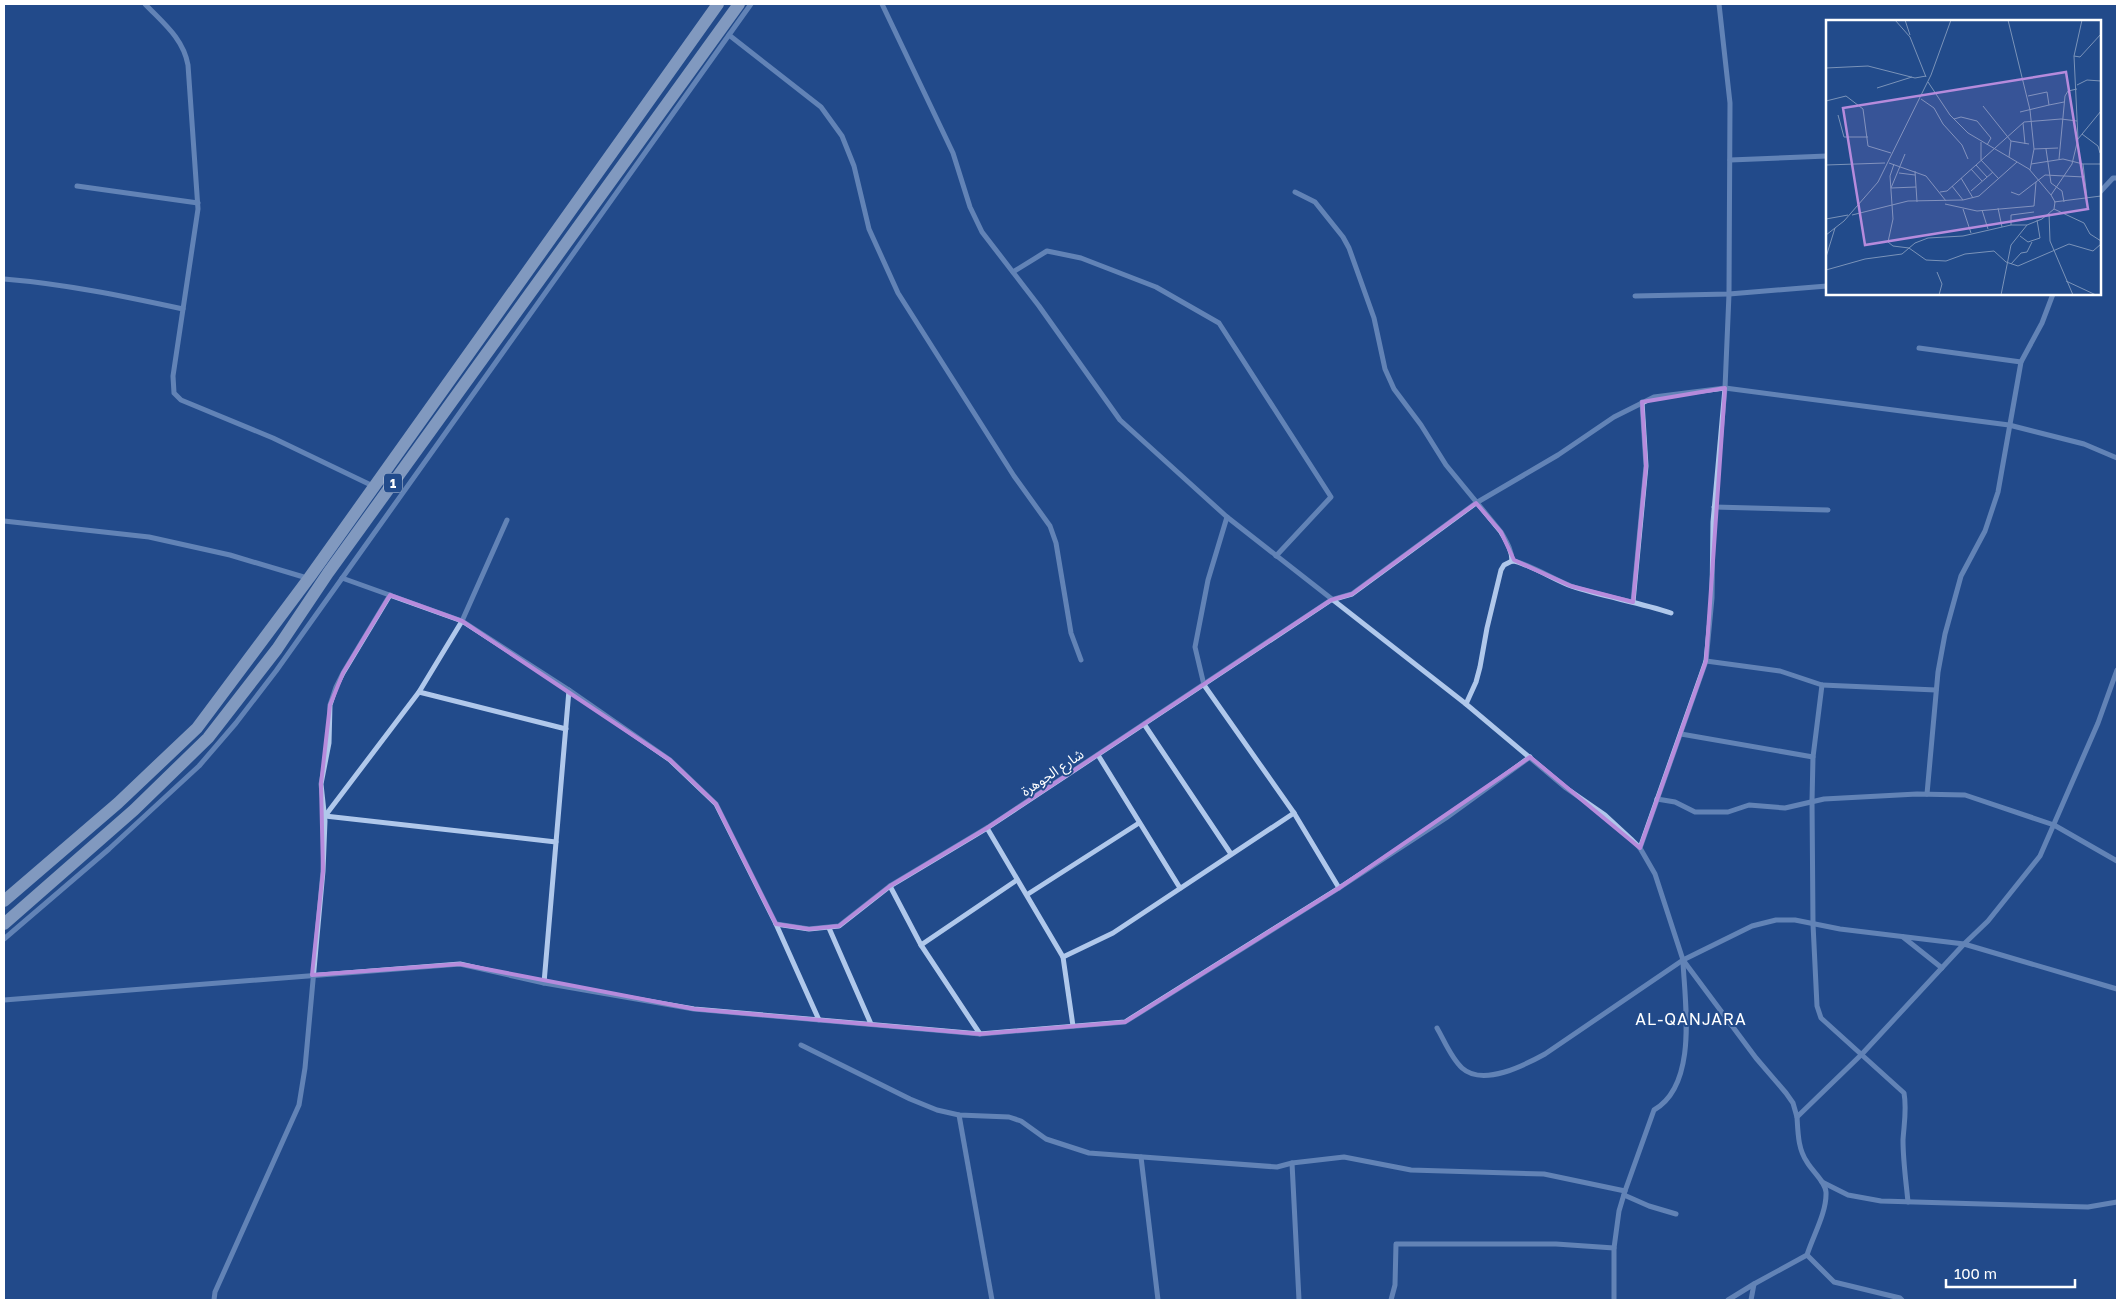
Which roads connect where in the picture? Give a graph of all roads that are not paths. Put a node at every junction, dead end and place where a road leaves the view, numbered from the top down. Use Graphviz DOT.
graph roads {
  1 [pos="145,4"];
  2 [pos="718,4"];
  3 [pos="740,4"];
  4 [pos="751,4"];
  5 [pos="882,4"];
  6 [pos="1719,4"];
  7 [pos="729,35"];
  8 [pos="1826,156"];
  9 [pos="1730,160"];
  10 [pos="2117,178"];
  11 [pos="77,186"];
  12 [pos="2101,191"];
  13 [pos="1295,192"];
  14 [pos="198,203"];
  15 [pos="1013,272"];
  16 [pos="4,279"];
  17 [pos="1826,286"];
  18 [pos="1729,294"];
  19 [pos="2053,295"];
  20 [pos="1636,296"];
  21 [pos="183,309"];
  22 [pos="1919,348"];
  23 [pos="2021,362"];
  24 [pos="1725,388"];
  25 [pos="1642,402"];
  26 [pos="2009,425"];
  27 [pos="2117,458"];
  28 [pos="373,487"];
  29 [pos="1476,503"];
  30 [pos="1714,508"];
  31 [pos="1828,510"];
  32 [pos="1227,517"];
  33 [pos="507,520"];
  34 [pos="4,521"];
  35 [pos="1276,556"];
  36 [pos="1512,561"];
  37 [pos="309,578"];
  38 [pos="342,578"];
  39 [pos="390,595"];
  40 [pos="1331,600"];
  41 [pos="1633,602"];
  42 [pos="1671,613"];
  43 [pos="462,621"];
  44 [pos="1081,660"];
  45 [pos="1706,661"];
  46 [pos="2117,670"];
  47 [pos="1204,685"];
  48 [pos="1822,685"];
  49 [pos="569,690"];
  50 [pos="1936,690"];
  51 [pos="419,692"];
  52 [pos="1466,704"];
  53 [pos="1144,724"];
  54 [pos="566,729"];
  55 [pos="1681,734"];
  56 [pos="1098,755"];
  57 [pos="1530,757"];
  58 [pos="1813,757"];
  59 [pos="1928,794"];
  60 [pos="1657,799"];
  61 [pos="1812,801"];
  62 [pos="1294,813"];
  63 [pos="325,816"];
  64 [pos="1139,823"];
  65 [pos="2054,825"];
  66 [pos="987,828"];
  67 [pos="556,842"];
  68 [pos="1640,848"];
  69 [pos="1231,854"];
  70 [pos="2117,860"];
  71 [pos="1016,880"];
  72 [pos="890,886"];
  73 [pos="1180,888"];
  74 [pos="1339,888"];
  75 [pos="1028,894"];
  76 [pos="4,901"];
  77 [pos="4,924"];
  78 [pos="776,924"];
  79 [pos="1813,924"];
  80 [pos="829,928"];
  81 [pos="1902,937"];
  82 [pos="4,939"];
  83 [pos="921,944"];
  84 [pos="1964,944"];
  85 [pos="1063,957"];
  86 [pos="1683,960"];
  87 [pos="1942,968"];
  88 [pos="312,975"];
  89 [pos="544,983"];
  90 [pos="2117,989"];
  91 [pos="4,1000"];
  92 [pos="819,1020"];
  93 [pos="871,1024"];
  94 [pos="1073,1026"];
  95 [pos="1437,1028"];
  96 [pos="980,1034"];
  97 [pos="801,1045"];
  98 [pos="1862,1054"];
  99 [pos="959,1115"];
  100 [pos="1797,1117"];
  101 [pos="1141,1157"];
  102 [pos="1292,1163"];
  103 [pos="1822,1182"];
  104 [pos="1625,1193"];
  105 [pos="1908,1202"];
  106 [pos="2117,1202"];
  107 [pos="1676,1214"];
  108 [pos="1614,1248"];
  109 [pos="1807,1255"];
  110 [pos="1754,1284"];
  111 [pos="214,1300"];
  112 [pos="992,1300"];
  113 [pos="1158,1300"];
  114 [pos="1299,1300"];
  115 [pos="1391,1300"];
  116 [pos="1614,1300"];
  117 [pos="1728,1300"];
  118 [pos="1751,1300"];
  119 [pos="1902,1300"];
  1 -- 14 [label="street"];
  2 -- 28 [label="main road, 1"];
  3 -- 77 [label="main road, 1"];
  4 -- 7 [label="street"];
  5 -- 15 [label="street"];
  6 -- 9 [label="street"];
  7 -- 38 [label="street"];
  7 -- 44 [label="street"];
  8 -- 9 [label="street"];
  9 -- 18 [label="street"];
  10 -- 12 [label="street"];
  11 -- 14 [label="street"];
  13 -- 29 [label="street"];
  14 -- 21 [label="street"];
  15 -- 32 [label="street"];
  15 -- 35 [label="street"];
  16 -- 21 [label="street"];
  17 -- 18 [label="street"];
  18 -- 20 [label="street"];
  18 -- 24 [label="street"];
  19 -- 23 [label="street"];
  21 -- 28 [label="street"];
  22 -- 23 [label="street"];
  23 -- 26 [label="street"];
  24 -- 25 [label="street, شارع الجوهرة"];
  24 -- 26 [label="street, شارع الجوهرة"];
  24 -- 30 [label="street"];
  25 -- 29 [label="street, شارع الجوهرة"];
  25 -- 41 [label="street"];
  26 -- 27 [label="street, شارع الجوهرة"];
  26 -- 50 [label="street"];
  28 -- 37 [label="main road, 1"];
  29 -- 36 [label="street"];
  29 -- 40 [label="street, شارع الجوهرة"];
  30 -- 31 [label="street"];
  30 -- 45 [label="street"];
  32 -- 35 [label="street"];
  32 -- 47 [label="street"];
  33 -- 43 [label="street"];
  34 -- 37 [label="street"];
  35 -- 40 [label="street"];
  36 -- 41 [label="street"];
  36 -- 52 [label="street"];
  37 -- 76 [label="main road, 1"];
  38 -- 39 [label="street"];
  38 -- 82 [label="street"];
  39 -- 43 [label="street"];
  39 -- 63 [label="street"];
  40 -- 47 [label="street, شارع الجوهرة"];
  40 -- 52 [label="street"];
  41 -- 42 [label="street"];
  43 -- 49 [label="street"];
  43 -- 51 [label="street"];
  45 -- 48 [label="street"];
  45 -- 55 [label="street"];
  46 -- 65 [label="street"];
  47 -- 53 [label="street, شارع الجوهرة"];
  47 -- 62 [label="street"];
  48 -- 50 [label="street"];
  48 -- 58 [label="street"];
  49 -- 54 [label="street"];
  49 -- 78 [label="street"];
  50 -- 59 [label="street"];
  51 -- 54 [label="street"];
  51 -- 63 [label="street"];
  52 -- 57 [label="street"];
  53 -- 56 [label="street, شارع الجوهرة"];
  53 -- 69 [label="street"];
  54 -- 67 [label="street"];
  55 -- 58 [label="street"];
  55 -- 60 [label="street"];
  56 -- 64 [label="street"];
  56 -- 66 [label="street, شارع الجوهرة"];
  57 -- 68 [label="street"];
  57 -- 74 [label="street"];
  58 -- 61 [label="street"];
  59 -- 61 [label="street"];
  59 -- 65 [label="street"];
  60 -- 61 [label="street"];
  60 -- 68 [label="street"];
  61 -- 79 [label="street"];
  62 -- 69 [label="street"];
  62 -- 74 [label="street"];
  63 -- 67 [label="street"];
  63 -- 88 [label="street"];
  64 -- 73 [label="street"];
  64 -- 75 [label="street"];
  65 -- 70 [label="street"];
  65 -- 84 [label="street"];
  66 -- 71 [label="street"];
  66 -- 72 [label="street, شارع الجوهرة"];
  67 -- 89 [label="street"];
  68 -- 86 [label="street"];
  69 -- 73 [label="street"];
  71 -- 75 [label="street"];
  71 -- 83 [label="street"];
  72 -- 80 [label="street, شارع الجوهرة"];
  72 -- 83 [label="street"];
  73 -- 85 [label="street"];
  74 -- 94 [label="street"];
  75 -- 85 [label="street"];
  78 -- 80 [label="street, شارع الجوهرة"];
  78 -- 92 [label="street"];
  79 -- 81 [label="street"];
  79 -- 86 [label="street"];
  79 -- 98 [label="street"];
  80 -- 93 [label="street"];
  81 -- 84 [label="street"];
  81 -- 87 [label="street"];
  83 -- 96 [label="street"];
  84 -- 87 [label="street"];
  84 -- 90 [label="street"];
  85 -- 94 [label="street"];
  86 -- 95 [label="street"];
  86 -- 100 [label="street"];
  86 -- 104 [label="street"];
  87 -- 98 [label="street"];
  88 -- 89 [label="street"];
  88 -- 91 [label="street"];
  88 -- 111 [label="street"];
  89 -- 92 [label="street"];
  92 -- 93 [label="street"];
  93 -- 96 [label="street"];
  94 -- 96 [label="street"];
  97 -- 99 [label="street"];
  98 -- 100 [label="street"];
  98 -- 105 [label="street"];
  99 -- 101 [label="street"];
  99 -- 112 [label="street"];
  100 -- 103 [label="street"];
  101 -- 102 [label="street"];
  101 -- 113 [label="street"];
  102 -- 104 [label="street"];
  102 -- 114 [label="street"];
  103 -- 105 [label="street"];
  103 -- 109 [label="street"];
  104 -- 107 [label="street"];
  104 -- 108 [label="street"];
  105 -- 106 [label="street"];
  108 -- 115 [label="street"];
  108 -- 116 [label="street"];
  109 -- 110 [label="street"];
  109 -- 119 [label="street"];
  110 -- 117 [label="street"];
  110 -- 118 [label="street"];
}
